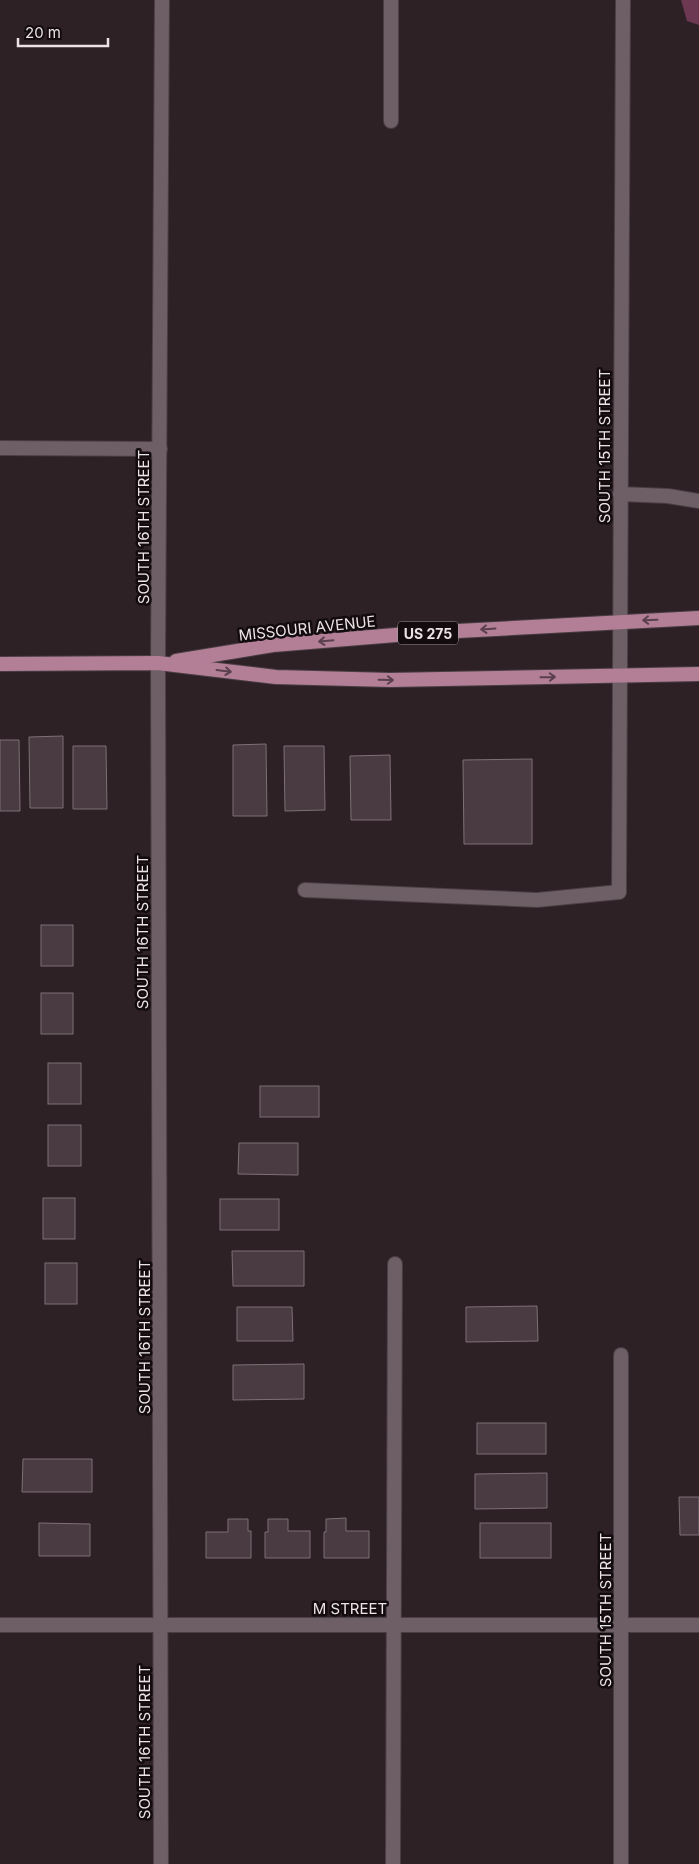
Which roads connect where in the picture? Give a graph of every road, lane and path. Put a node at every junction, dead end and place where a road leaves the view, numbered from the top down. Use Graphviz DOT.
graph roads {
  1 [pos="162,0"];
  2 [pos="392,0"];
  3 [pos="623,0"];
  4 [pos="391,121"];
  5 [pos="0,448"];
  6 [pos="160,449"];
  7 [pos="620,494"];
  8 [pos="699,501"];
  9 [pos="699,618"];
  10 [pos="620,621"];
  11 [pos="0,664"];
  12 [pos="158,664"];
  13 [pos="699,674"];
  14 [pos="620,675"];
  15 [pos="305,890"];
  16 [pos="395,1264"];
  17 [pos="621,1356"];
  18 [pos="699,1624"];
  19 [pos="0,1625"];
  20 [pos="161,1625"];
  21 [pos="393,1625"];
  22 [pos="621,1625"];
  23 [pos="160,1864"];
  24 [pos="394,1864"];
  25 [pos="622,1864"];
  1 -- 6 [label="street, SOUTH 16TH STREET"];
  2 -- 4 [label="street"];
  3 -- 7 [label="street, SOUTH 15TH STREET"];
  5 -- 6 [label="street"];
  6 -- 12 [label="street, SOUTH 16TH STREET"];
  7 -- 8 [label="street"];
  7 -- 10 [label="street, SOUTH 15TH STREET"];
  9 -- 10 [label="main road, MISSOURI AVENUE / US 275, one-way"];
  10 -- 12 [label="main road, MISSOURI AVENUE / US 275, one-way"];
  10 -- 14 [label="street, SOUTH 15TH STREET"];
  11 -- 12 [label="main road, MISSOURI AVENUE / US 275"];
  12 -- 14 [label="main road, MISSOURI AVENUE / US 275, one-way"];
  12 -- 20 [label="street, SOUTH 16TH STREET"];
  13 -- 14 [label="main road, MISSOURI AVENUE / US 275"];
  14 -- 15 [label="street, SOUTH 15TH STREET"];
  16 -- 21 [label="street"];
  17 -- 22 [label="street, SOUTH 15TH STREET"];
  18 -- 22 [label="street, M STREET"];
  19 -- 20 [label="street, M STREET"];
  20 -- 21 [label="street, M STREET"];
  20 -- 23 [label="street, SOUTH 16TH STREET"];
  21 -- 22 [label="street, M STREET"];
  21 -- 24 [label="street"];
  22 -- 25 [label="street, SOUTH 15TH STREET"];
}
